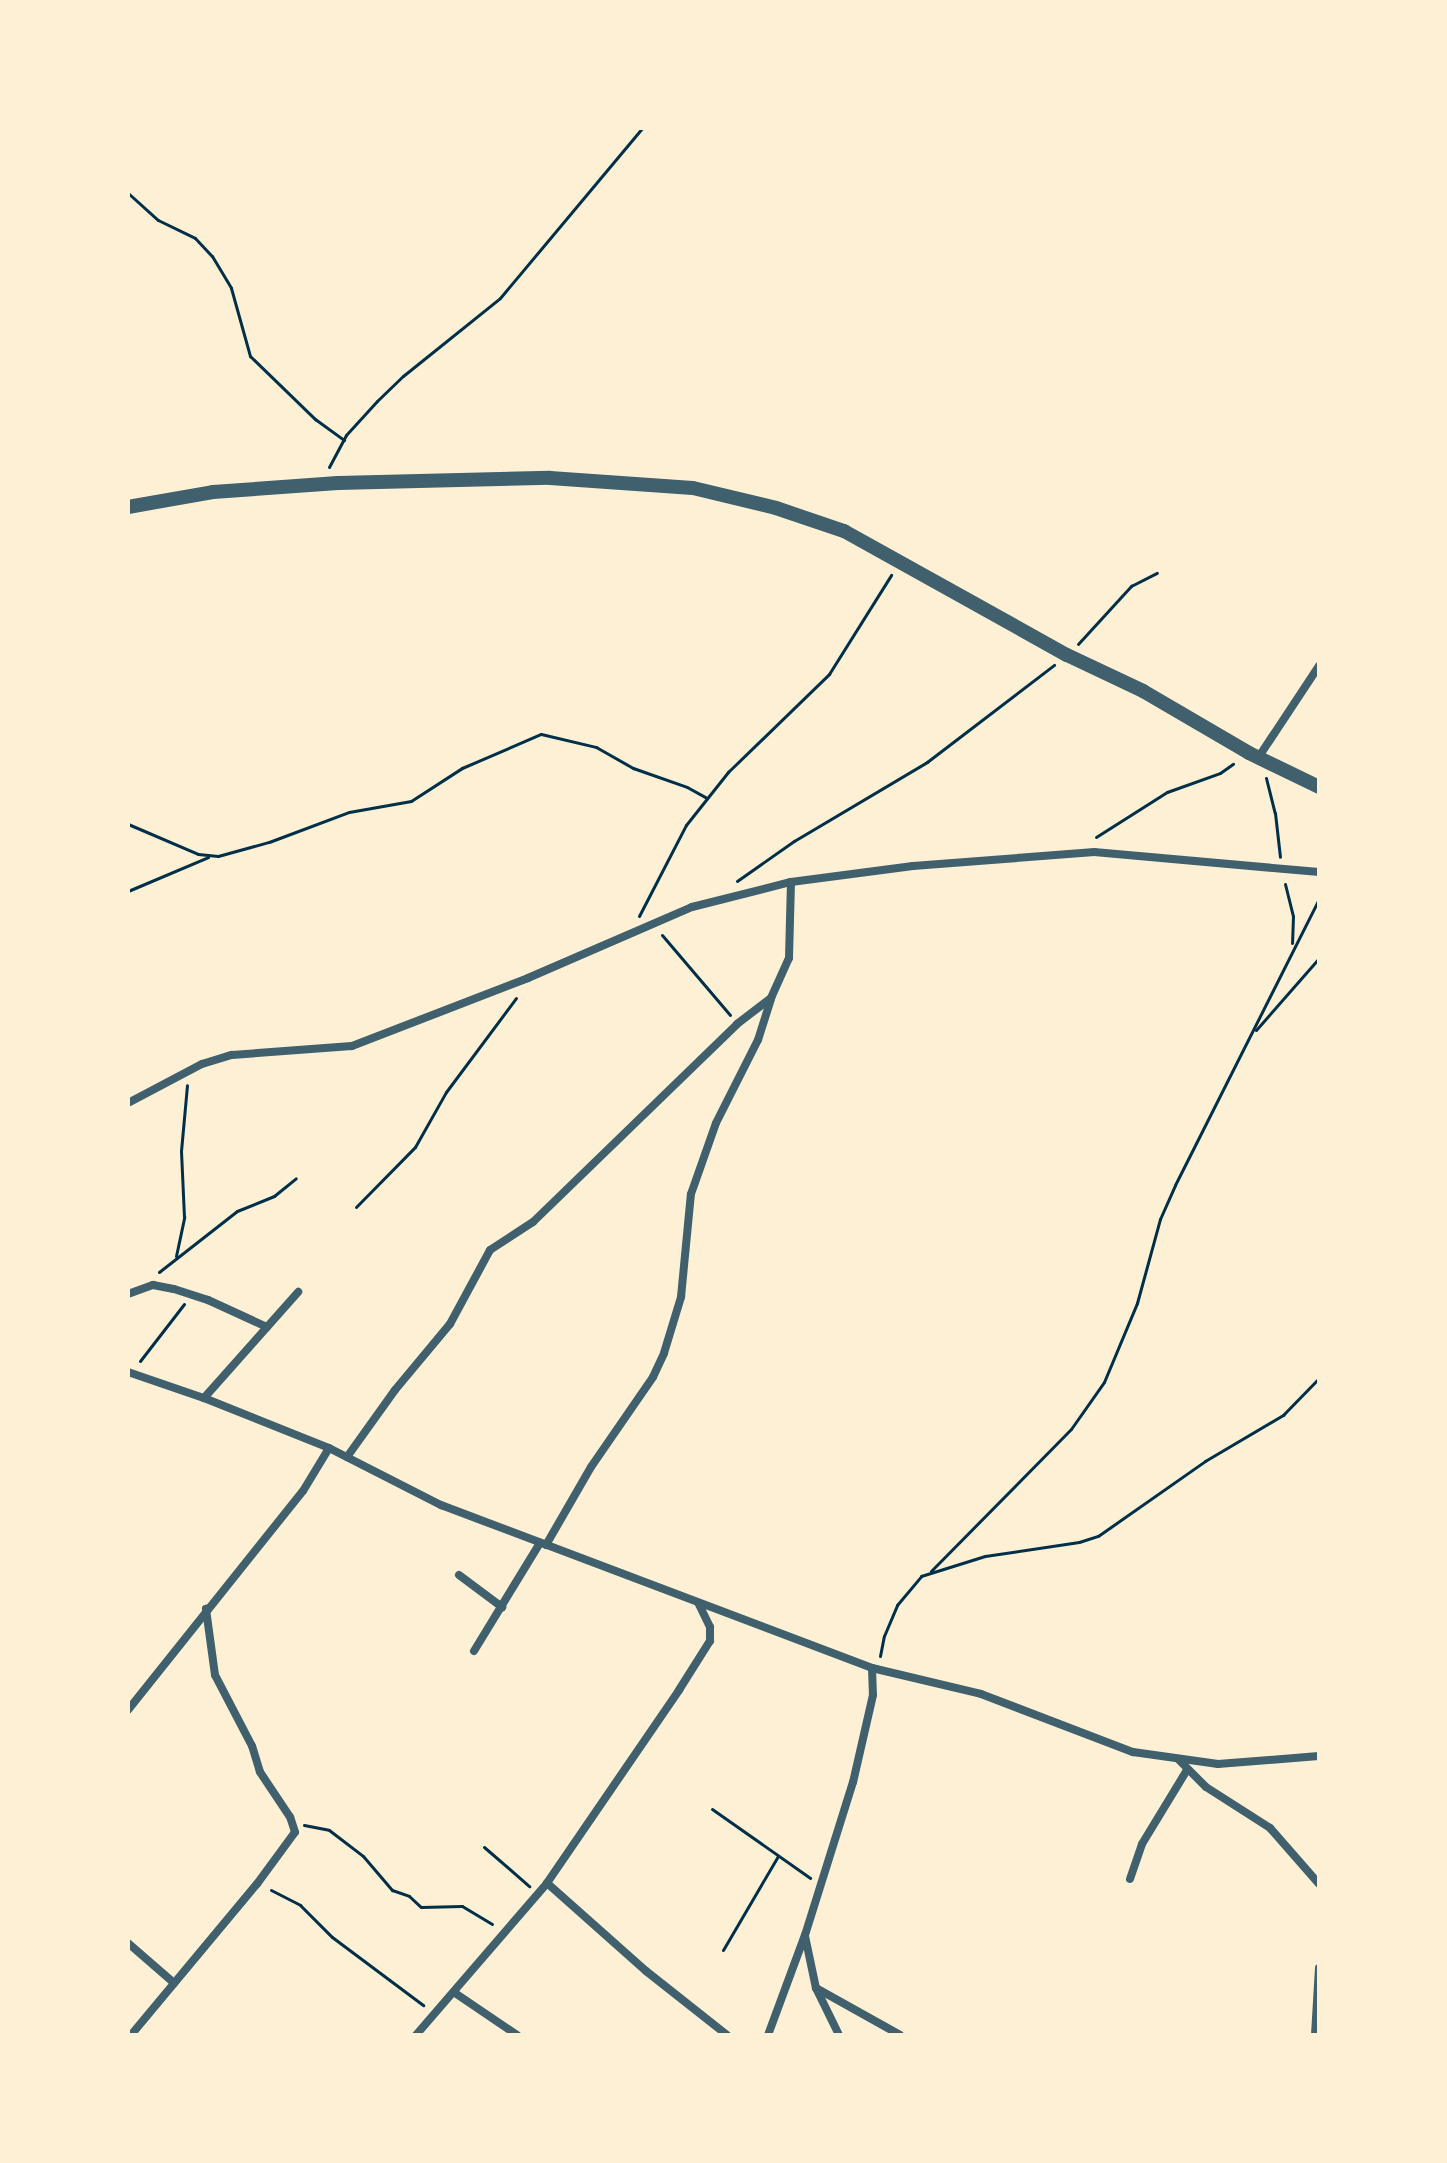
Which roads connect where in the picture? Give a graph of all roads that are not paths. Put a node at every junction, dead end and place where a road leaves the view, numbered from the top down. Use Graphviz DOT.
graph roads {
  1 [pos="128,507"];
  2 [pos="1319,666"];
  3 [pos="1254,754"];
  4 [pos="1319,787"];
  5 [pos="1319,872"];
  6 [pos="791,882"];
  7 [pos="771,998"];
  8 [pos="128,1103"];
  9 [pos="298,1292"];
  10 [pos="128,1294"];
  11 [pos="267,1327"];
  12 [pos="128,1372"];
  13 [pos="204,1398"];
  14 [pos="329,1448"];
  15 [pos="347,1457"];
  16 [pos="543,1544"];
  17 [pos="459,1575"];
  18 [pos="699,1604"];
  19 [pos="502,1607"];
  20 [pos="206,1609"];
  21 [pos="474,1651"];
  22 [pos="875,1668"];
  23 [pos="128,1710"];
  24 [pos="1319,1756"];
  25 [pos="1179,1759"];
  26 [pos="1187,1770"];
  27 [pos="1130,1879"];
  28 [pos="547,1883"];
  29 [pos="1319,1884"];
  30 [pos="805,1935"];
  31 [pos="128,1943"];
  32 [pos="1319,1968"];
  33 [pos="174,1983"];
  34 [pos="816,1988"];
  35 [pos="455,1993"];
  36 [pos="131,2035"];
  37 [pos="416,2035"];
  38 [pos="517,2035"];
  39 [pos="727,2035"];
  40 [pos="768,2035"];
  41 [pos="839,2035"];
  42 [pos="900,2035"];
  43 [pos="1315,2035"];
  1 -- 3 [label="street"];
  2 -- 3 [label="street"];
  3 -- 4 [label="street"];
  5 -- 6 [label="street"];
  6 -- 7 [label="street"];
  6 -- 8 [label="street"];
  7 -- 15 [label="street"];
  7 -- 16 [label="street"];
  9 -- 11 [label="street"];
  10 -- 11 [label="street"];
  11 -- 13 [label="street"];
  12 -- 13 [label="street"];
  13 -- 14 [label="street"];
  14 -- 15 [label="street"];
  14 -- 20 [label="street"];
  15 -- 16 [label="street"];
  16 -- 18 [label="street"];
  16 -- 19 [label="street"];
  17 -- 19 [label="street"];
  18 -- 22 [label="street"];
  18 -- 28 [label="street"];
  19 -- 21 [label="street"];
  20 -- 23 [label="street"];
  20 -- 33 [label="street"];
  22 -- 25 [label="street"];
  22 -- 30 [label="street"];
  24 -- 25 [label="street"];
  25 -- 26 [label="street"];
  26 -- 27 [label="street"];
  26 -- 29 [label="street"];
  28 -- 35 [label="street"];
  28 -- 39 [label="street"];
  30 -- 34 [label="street"];
  30 -- 40 [label="street"];
  31 -- 33 [label="street"];
  32 -- 43 [label="street"];
  33 -- 36 [label="street"];
  34 -- 41 [label="street"];
  34 -- 42 [label="street"];
  35 -- 37 [label="street"];
  35 -- 38 [label="street"];
}
